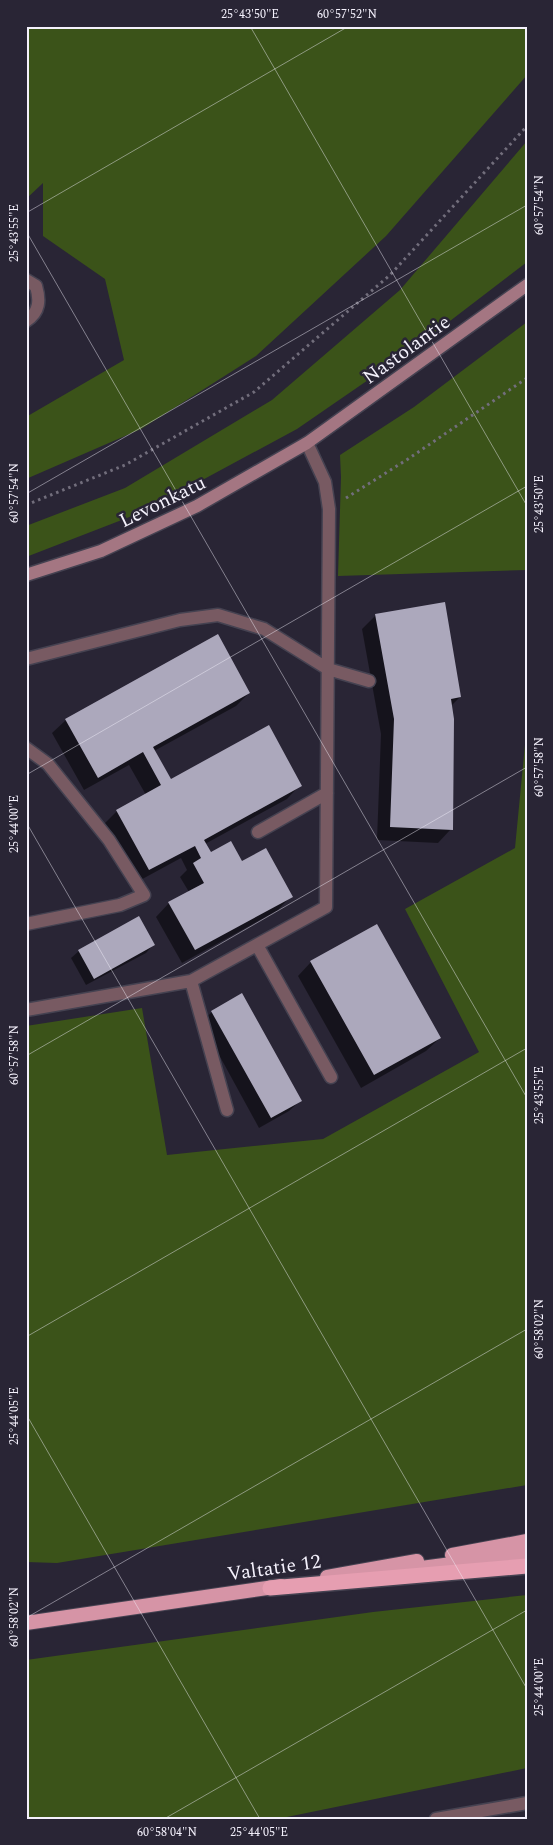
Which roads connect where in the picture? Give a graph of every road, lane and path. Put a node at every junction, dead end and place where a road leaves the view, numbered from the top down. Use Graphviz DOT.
graph roads {
  1 [pos="527,126"];
  2 [pos="26,280"];
  3 [pos="527,285"];
  4 [pos="26,321"];
  5 [pos="527,378"];
  6 [pos="307,443"];
  7 [pos="26,505"];
  8 [pos="329,509"];
  9 [pos="26,575"];
  10 [pos="26,659"];
  11 [pos="328,669"];
  12 [pos="369,681"];
  13 [pos="26,748"];
  14 [pos="327,793"];
  15 [pos="258,832"];
  16 [pos="26,924"];
  17 [pos="257,945"];
  18 [pos="190,981"];
  19 [pos="27,1007"];
  20 [pos="331,1077"];
  21 [pos="227,1110"];
  22 [pos="527,1541"];
  23 [pos="527,1554"];
  24 [pos="527,1566"];
  25 [pos="270,1588"];
  26 [pos="26,1623"];
  27 [pos="527,1803"];
  28 [pos="436,1819"];
  1 -- 7 [label="path"];
  2 -- 4 [label="street"];
  3 -- 6 [label="main road, Nastolantie"];
  5 -- 8 [label="path"];
  6 -- 8 [label="street"];
  6 -- 9 [label="main road, Levonkatu"];
  8 -- 11 [label="street"];
  10 -- 11 [label="street"];
  11 -- 12 [label="street"];
  11 -- 14 [label="street"];
  13 -- 16 [label="street"];
  14 -- 15 [label="street"];
  14 -- 17 [label="street"];
  17 -- 18 [label="street"];
  17 -- 20 [label="street"];
  18 -- 19 [label="street"];
  18 -- 21 [label="street"];
  22 -- 25 [label="highway"];
  23 -- 25 [label="highway, Valtatie 12"];
  24 -- 25 [label="highway"];
  25 -- 26 [label="highway, Valtatie 12"];
  27 -- 28 [label="street"];
}
